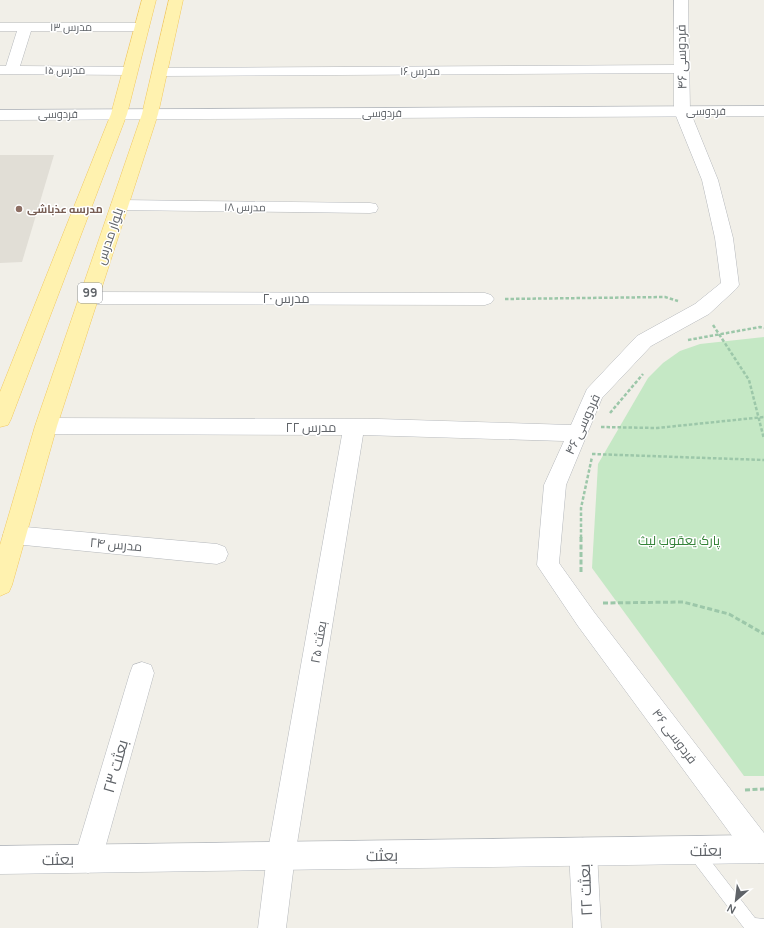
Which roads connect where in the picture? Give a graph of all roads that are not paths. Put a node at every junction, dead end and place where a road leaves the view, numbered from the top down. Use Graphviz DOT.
graph roads {
  1 [pos="149,0"];
  2 [pos="176,0"];
  3 [pos="681,0"];
  4 [pos="0,27"];
  5 [pos="25,27"];
  6 [pos="142,27"];
  7 [pos="681,69"];
  8 [pos="6,70"];
  9 [pos="130,71"];
  10 [pos="160,72"];
  11 [pos="682,111"];
  12 [pos="764,111"];
  13 [pos="118,114"];
  14 [pos="150,114"];
  15 [pos="0,115"];
  16 [pos="119,205"];
  17 [pos="370,208"];
  18 [pos="88,298"];
  19 [pos="485,299"];
  20 [pos="0,419"];
  21 [pos="46,426"];
  22 [pos="354,427"];
  23 [pos="577,433"];
  24 [pos="14,535"];
  25 [pos="217,554"];
  26 [pos="0,585"];
  27 [pos="142,673"];
  28 [pos="762,849"];
  29 [pos="694,850"];
  30 [pos="583,852"];
  31 [pos="281,856"];
  32 [pos="88,859"];
  33 [pos="0,860"];
  34 [pos="764,926"];
  35 [pos="272,928"];
  36 [pos="587,928"];
  1 -- 6 [label="main road"];
  2 -- 10 [label="main road, بلوار مدرس / 99"];
  3 -- 7 [label="street, فردوسی ۴۶"];
  4 -- 5 [label="street, مدرس ۱۳"];
  5 -- 6 [label="street, مدرس ۱۳"];
  5 -- 8 [label="street"];
  6 -- 9 [label="main road"];
  7 -- 10 [label="street, مدرس ۱۶"];
  7 -- 11 [label="street, فردوسی ۴۶"];
  8 -- 9 [label="street, مدرس ۱۵"];
  9 -- 13 [label="main road"];
  10 -- 14 [label="main road, بلوار مدرس / 99"];
  11 -- 12 [label="main road, فردوسی"];
  11 -- 14 [label="main road, فردوسی"];
  11 -- 23 [label="street, فردوسی ۴۶"];
  13 -- 14 [label="main road, فردوسی"];
  13 -- 15 [label="main road, فردوسی"];
  13 -- 20 [label="main road"];
  14 -- 16 [label="main road, بلوار مدرس / 99"];
  16 -- 17 [label="street, مدرس ۱۸"];
  16 -- 18 [label="main road, بلوار مدرس / 99"];
  18 -- 19 [label="street, مدرس ۲۰"];
  18 -- 21 [label="main road, بلوار مدرس / 99"];
  21 -- 22 [label="street, مدرس ۲۲"];
  21 -- 24 [label="main road, بلوار مدرس / 99"];
  22 -- 23 [label="street, مدرس ۲۲"];
  22 -- 31 [label="street, بعثت ۲۵"];
  23 -- 28 [label="street, فردوسی ۴۶"];
  24 -- 25 [label="street, مدرس ۲۴"];
  24 -- 26 [label="main road, بلوار مدرس / 99"];
  27 -- 32 [label="street, بعثت ۲۳"];
  28 -- 29 [label="main road, بعثت"];
  29 -- 30 [label="main road, بعثت"];
  29 -- 34 [label="lane"];
  30 -- 31 [label="main road, بعثت"];
  30 -- 36 [label="street, بعثت ۲۲"];
  31 -- 32 [label="main road, بعثت"];
  31 -- 35 [label="street, بعثت ۲۵"];
  32 -- 33 [label="main road, بعثت"];
}
